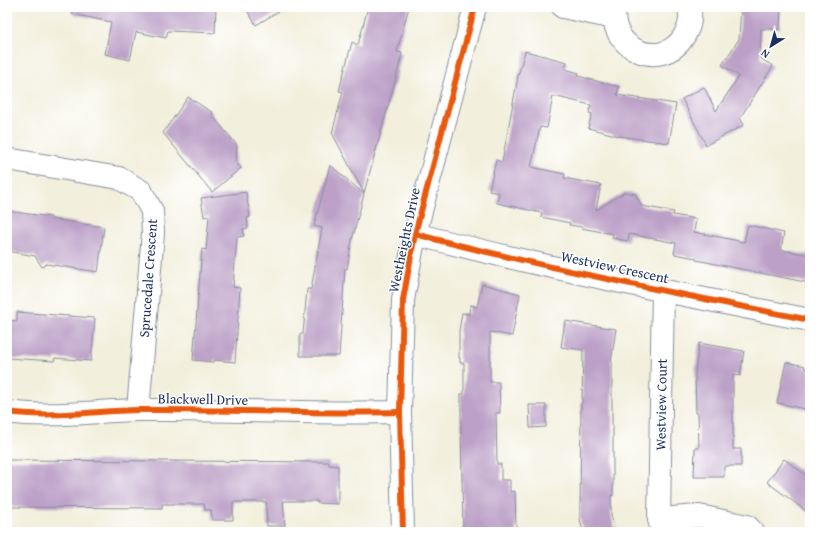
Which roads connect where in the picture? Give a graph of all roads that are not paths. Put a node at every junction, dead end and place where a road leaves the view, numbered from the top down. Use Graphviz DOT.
graph roads {
  1 [pos="475,7"];
  2 [pos="564,7"];
  3 [pos="689,7"];
  4 [pos="615,12"];
  5 [pos="7,159"];
  6 [pos="415,234"];
  7 [pos="663,291"];
  8 [pos="810,320"];
  9 [pos="138,410"];
  10 [pos="7,412"];
  11 [pos="400,412"];
  12 [pos="661,526"];
  13 [pos="403,532"];
  14 [pos="753,532"];
  1 -- 6 [label="street, Westheights Drive"];
  2 -- 4 [label="street"];
  3 -- 4 [label="street"];
  5 -- 9 [label="street, Sprucedale Crescent"];
  6 -- 7 [label="street, Westview Crescent"];
  6 -- 11 [label="street, Westheights Drive"];
  7 -- 8 [label="street, Westview Crescent"];
  7 -- 12 [label="street, Westview Court"];
  9 -- 10 [label="street, Blackwell Drive"];
  9 -- 11 [label="street, Blackwell Drive"];
  11 -- 13 [label="street, Westheights Drive"];
  12 -- 14 [label="street, Westview Court"];
}
